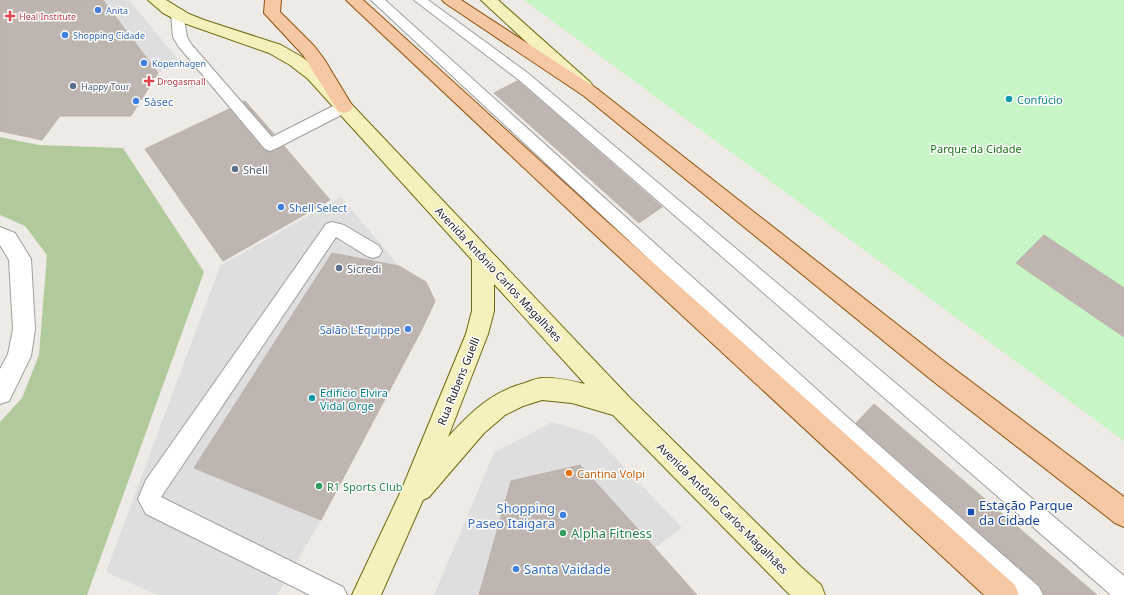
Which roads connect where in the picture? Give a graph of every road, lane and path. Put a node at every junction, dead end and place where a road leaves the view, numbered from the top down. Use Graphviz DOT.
graph roads {
  1 [pos="156,0"];
  2 [pos="354,0"];
  3 [pos="377,0"];
  4 [pos="420,0"];
  5 [pos="450,0"];
  6 [pos="489,0"];
  7 [pos="270,4"];
  8 [pos="177,14"];
  9 [pos="590,92"];
  10 [pos="344,107"];
  11 [pos="0,235"];
  12 [pos="373,251"];
  13 [pos="483,257"];
  14 [pos="0,393"];
  15 [pos="620,405"];
  16 [pos="410,500"];
  17 [pos="1124,514"];
  18 [pos="1124,591"];
  19 [pos="335,595"];
  20 [pos="366,595"];
  21 [pos="811,595"];
  22 [pos="1006,595"];
  23 [pos="1031,595"];
  1 -- 8 [label="street, Avenida Antônio Carlos Magalhães"];
  2 -- 22 [label="main road"];
  3 -- 23 [label="lane"];
  4 -- 18 [label="lane"];
  5 -- 9 [label="main road"];
  6 -- 9 [label="street"];
  7 -- 10 [label="main road"];
  8 -- 10 [label="street, Avenida Antônio Carlos Magalhães"];
  8 -- 10 [label="lane"];
  9 -- 17 [label="main road"];
  10 -- 13 [label="street, Avenida Antônio Carlos Magalhães"];
  11 -- 14 [label="street"];
  12 -- 19 [label="lane"];
  13 -- 15 [label="street, Avenida Antônio Carlos Magalhães"];
  13 -- 16 [label="street, Rua Rubens Guelli"];
  15 -- 16 [label="street, Rua Rubens Guelli"];
  15 -- 21 [label="street, Avenida Antônio Carlos Magalhães"];
  16 -- 20 [label="street, Rua Rubens Guelli"];
}
